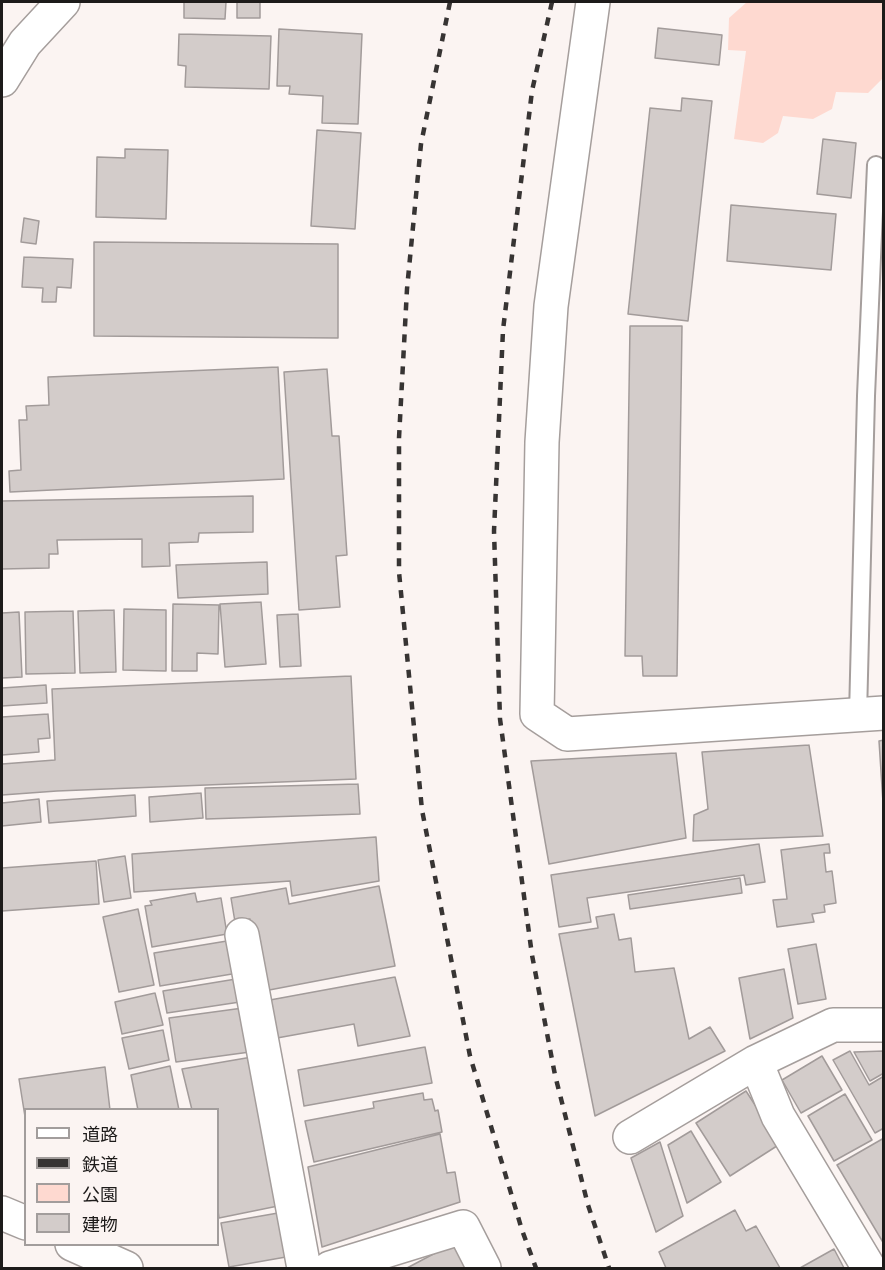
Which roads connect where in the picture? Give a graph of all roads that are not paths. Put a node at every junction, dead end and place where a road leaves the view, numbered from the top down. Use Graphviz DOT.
graph roads {
  1 [pos="63,2"];
  2 [pos="593,2"];
  3 [pos="2,80"];
  4 [pos="876,165"];
  5 [pos="871,714"];
  6 [pos="242,935"];
  7 [pos="884,1025"];
  8 [pos="756,1062"];
  9 [pos="630,1137"];
  10 [pos="2,1213"];
  11 [pos="24,1222"];
  12 [pos="74,1246"];
  13 [pos="126,1269"];
  14 [pos="304,1269"];
  15 [pos="330,1269"];
  16 [pos="484,1269"];
  17 [pos="869,1269"];
  1 -- 3 [label="street"];
  2 -- 5 [label="street"];
  4 -- 5 [label="lane"];
  6 -- 14 [label="street"];
  7 -- 8 [label="street"];
  8 -- 9 [label="street"];
  8 -- 17 [label="street"];
  10 -- 11 [label="street"];
  12 -- 13 [label="street"];
  15 -- 16 [label="street"];
}
